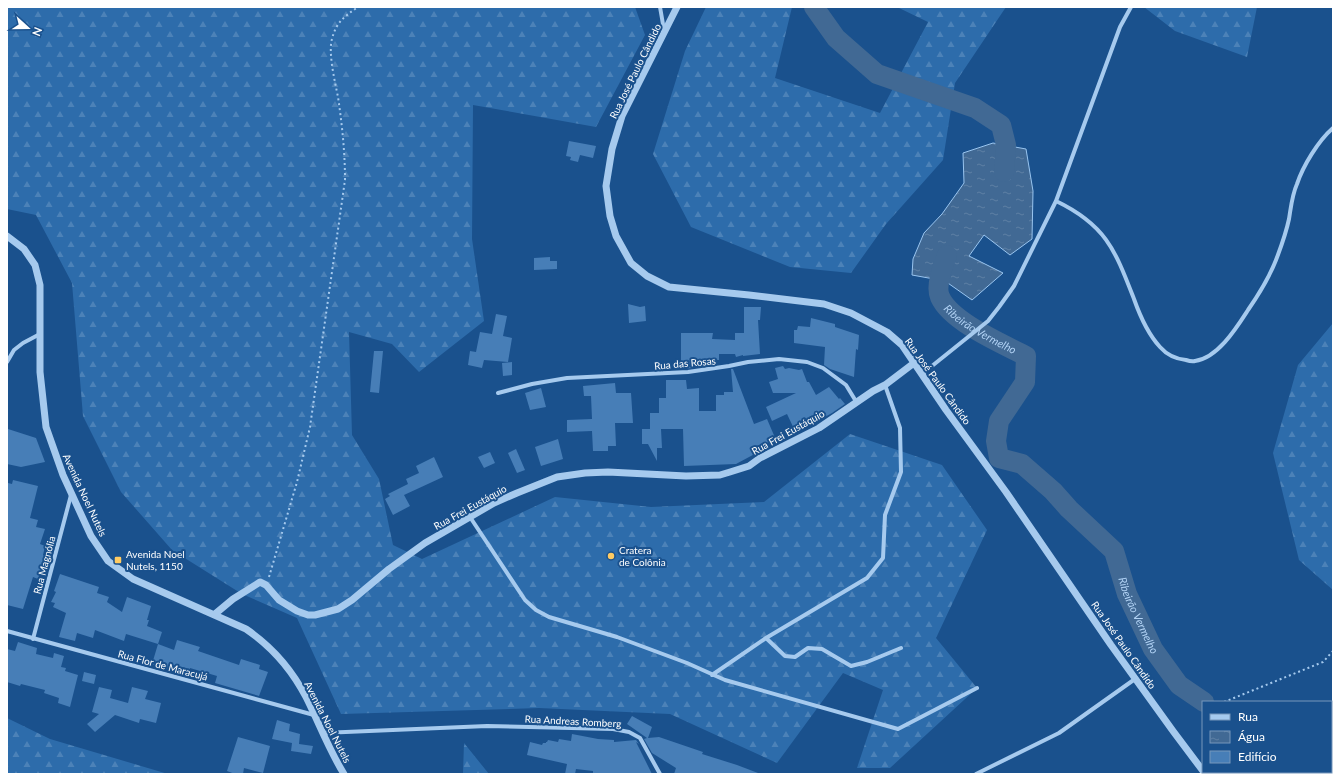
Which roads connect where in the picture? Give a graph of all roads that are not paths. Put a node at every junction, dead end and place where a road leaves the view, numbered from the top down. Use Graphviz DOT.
graph roads {
  1 [pos="660,7"];
  2 [pos="678,7"];
  3 [pos="1131,7"];
  4 [pos="665,33"];
  5 [pos="1333,128"];
  6 [pos="1056,201"];
  7 [pos="7,236"];
  8 [pos="40,334"];
  9 [pos="7,362"];
  10 [pos="914,363"];
  11 [pos="922,374"];
  12 [pos="885,385"];
  13 [pos="498,393"];
  14 [pos="857,403"];
  15 [pos="71,495"];
  16 [pos="470,517"];
  17 [pos="215,614"];
  18 [pos="7,631"];
  19 [pos="766,638"];
  20 [pos="33,639"];
  21 [pos="901,648"];
  22 [pos="712,674"];
  23 [pos="1135,679"];
  24 [pos="977,688"];
  25 [pos="314,715"];
  26 [pos="322,733"];
  27 [pos="1202,769"];
  28 [pos="344,774"];
  29 [pos="660,774"];
  30 [pos="976,774"];
  1 -- 4 [label="street"];
  2 -- 4 [label="street, Rua José Paulo Cândido"];
  3 -- 6 [label="street"];
  4 -- 10 [label="street, Rua José Paulo Cândido"];
  5 -- 6 [label="street"];
  6 -- 11 [label="street"];
  7 -- 8 [label="street, Avenida Noel Nutels"];
  8 -- 9 [label="street"];
  8 -- 15 [label="street, Avenida Noel Nutels"];
  10 -- 11 [label="street, Rua José Paulo Cândido"];
  10 -- 12 [label="street, Rua Frei Eustáquio"];
  11 -- 23 [label="street, Rua José Paulo Cândido"];
  12 -- 14 [label="street, Rua Frei Eustáquio"];
  12 -- 19 [label="street"];
  13 -- 14 [label="street, Rua das Rosas"];
  14 -- 16 [label="street, Rua Frei Eustáquio"];
  15 -- 17 [label="street, Avenida Noel Nutels"];
  15 -- 20 [label="street, Rua Magnólia"];
  16 -- 17 [label="street, Rua Frei Eustáquio"];
  16 -- 22 [label="street"];
  17 -- 25 [label="street, Avenida Noel Nutels"];
  18 -- 20 [label="street, Rua Flor de Maracujá"];
  19 -- 21 [label="street"];
  19 -- 22 [label="street"];
  20 -- 25 [label="street, Rua Flor de Maracujá"];
  22 -- 24 [label="street"];
  23 -- 27 [label="street, Rua José Paulo Cândido"];
  23 -- 30 [label="street"];
  25 -- 26 [label="street, Avenida Noel Nutels"];
  26 -- 28 [label="street, Avenida Noel Nutels"];
  26 -- 29 [label="street, Rua Andreas Romberg"];
}
